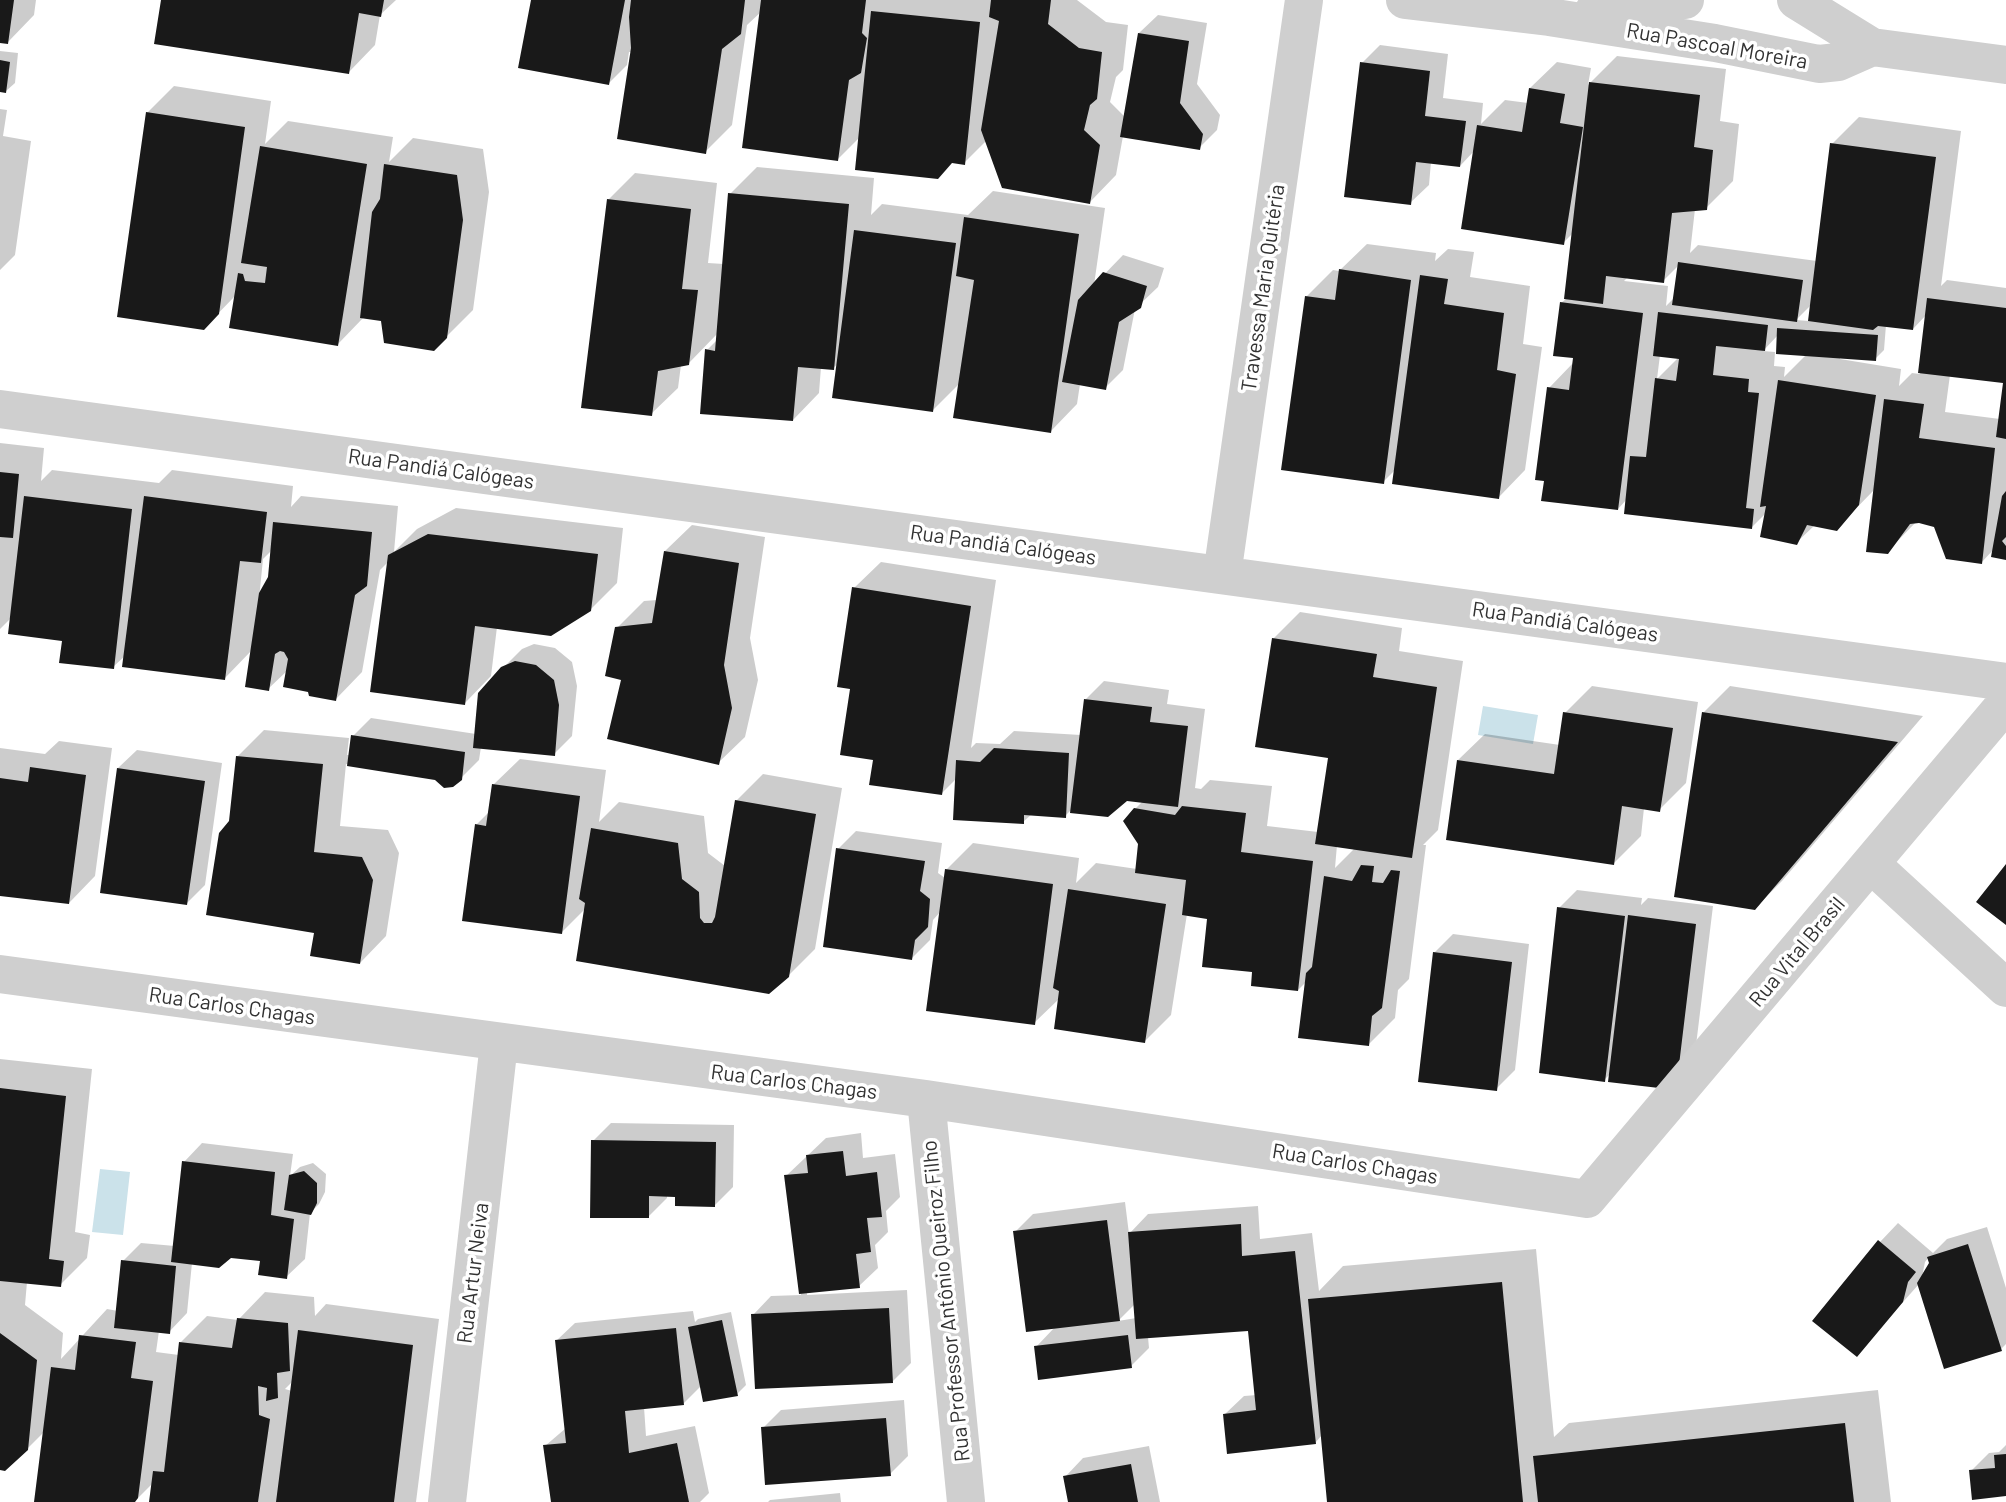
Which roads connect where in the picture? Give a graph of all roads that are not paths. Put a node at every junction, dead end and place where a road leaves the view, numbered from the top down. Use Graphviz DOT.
graph roads {
  1 [pos="1304,0"];
  2 [pos="1405,0"];
  3 [pos="1685,0"];
  4 [pos="1796,0"];
  5 [pos="1549,17"];
  6 [pos="1872,47"];
  7 [pos="2006,65"];
  8 [pos="0,409"];
  9 [pos="1222,575"];
  10 [pos="2006,682"];
  11 [pos="2006,704"];
  12 [pos="1872,865"];
  13 [pos="0,974"];
  14 [pos="2006,988"];
  15 [pos="499,1043"];
  16 [pos="926,1099"];
  17 [pos="1587,1199"];
  18 [pos="447,1502"];
  19 [pos="966,1502"];
  1 -- 9 [label="street, Travessa Maria Quitéria"];
  2 -- 5 [label="street, Rua Pascoal Moreira"];
  3 -- 5 [label="street, Rua Pascoal Moreira"];
  4 -- 6 [label="street"];
  5 -- 6 [label="street, Rua Pascoal Moreira"];
  6 -- 7 [label="street"];
  8 -- 9 [label="street, Rua Pandiá Calógeas"];
  9 -- 10 [label="street, Rua Pandiá Calógeas"];
  11 -- 12 [label="street, Rua Vital Brasil"];
  12 -- 14 [label="street"];
  12 -- 17 [label="street, Rua Vital Brasil"];
  13 -- 15 [label="street, Rua Carlos Chagas"];
  15 -- 16 [label="street, Rua Carlos Chagas"];
  15 -- 18 [label="street, Rua Artur Neiva"];
  16 -- 17 [label="street, Rua Carlos Chagas"];
  16 -- 19 [label="street, Rua Professor Antônio Queiroz Filho"];
}
